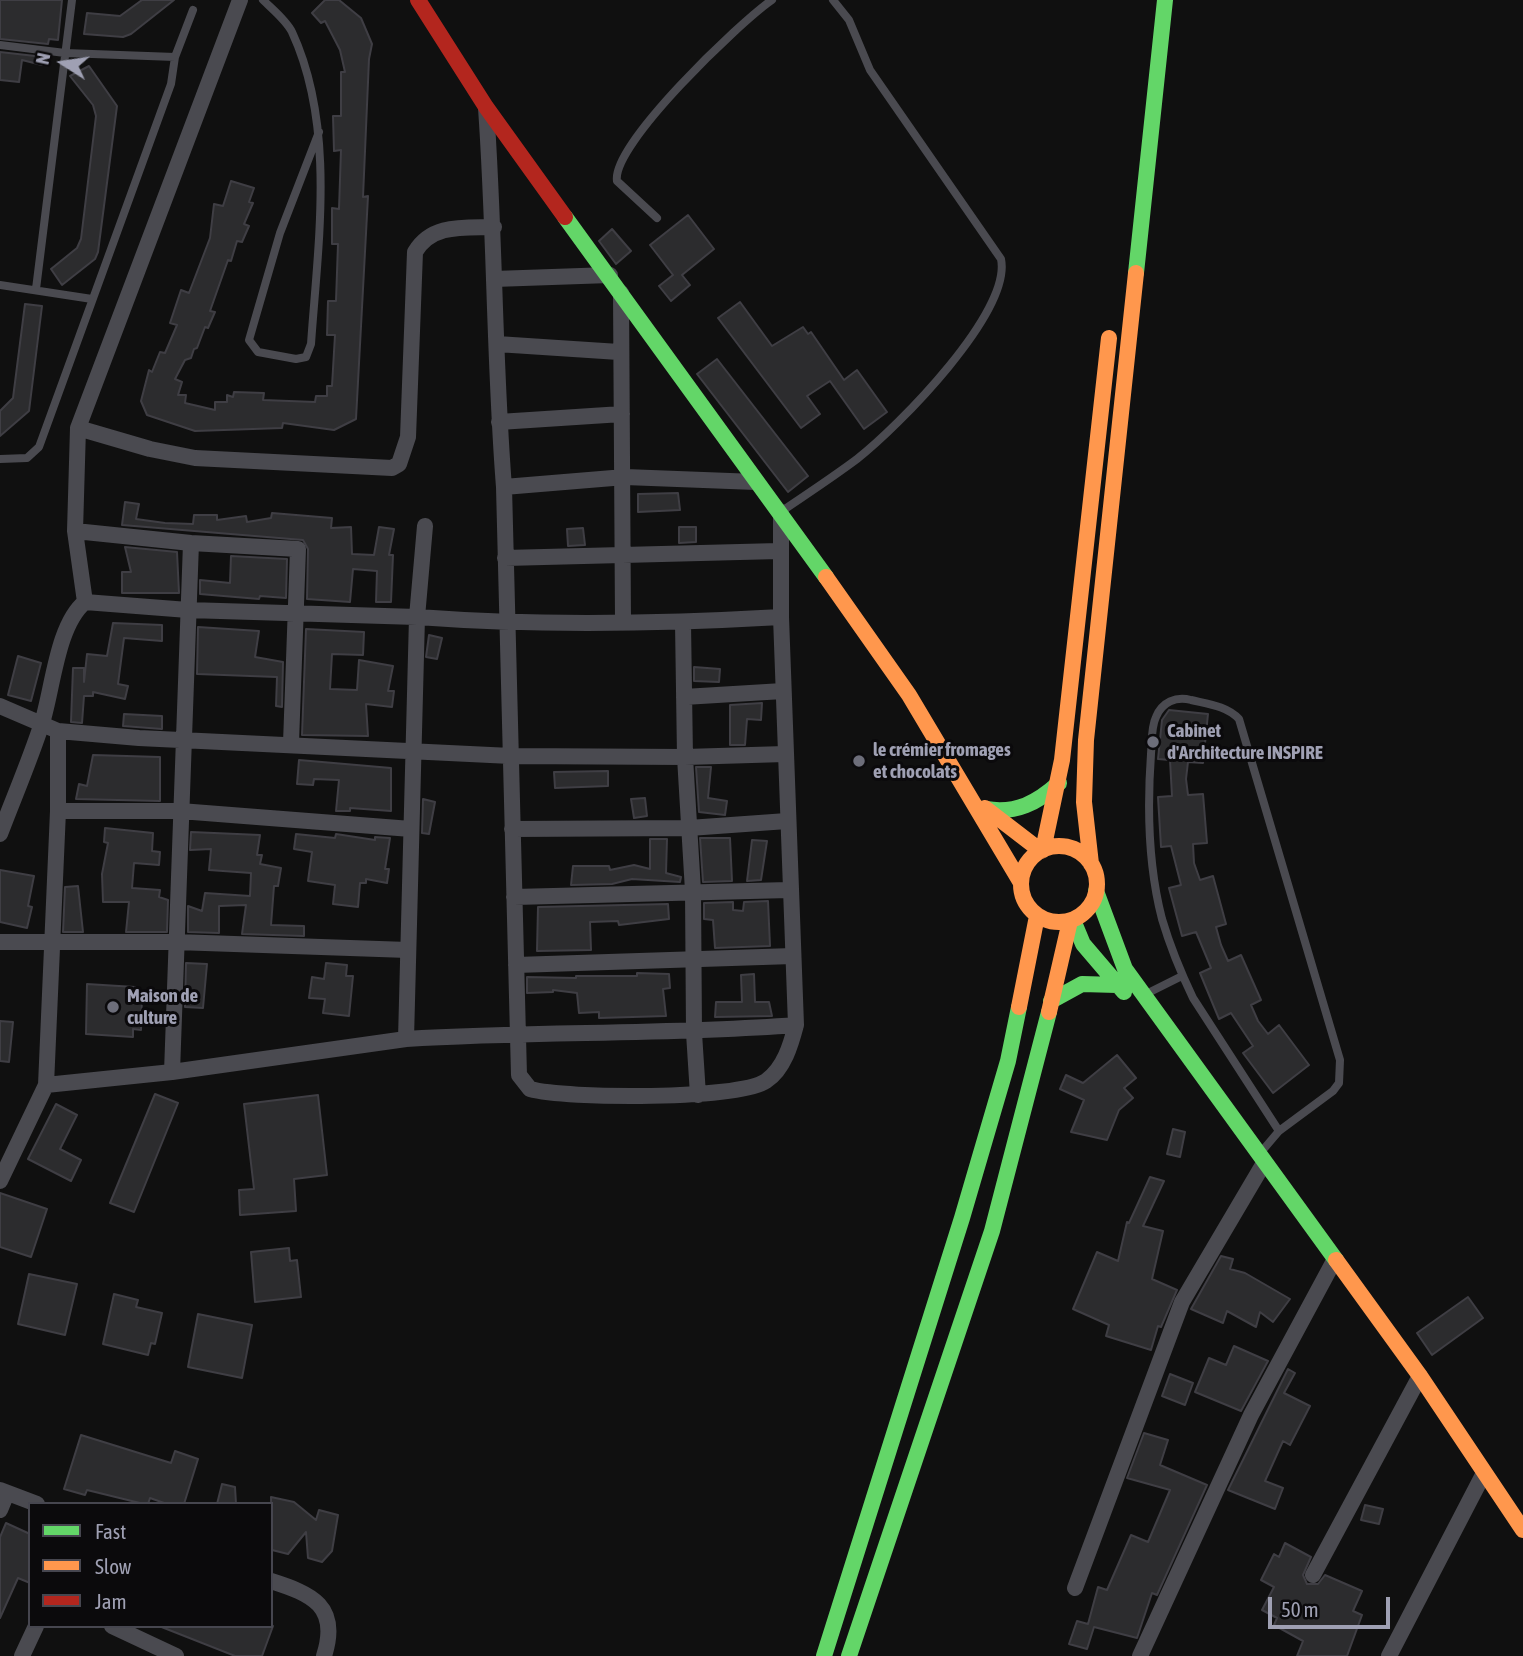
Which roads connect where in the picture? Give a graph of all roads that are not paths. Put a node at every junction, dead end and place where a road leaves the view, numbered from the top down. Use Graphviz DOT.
graph roads {
  1 [pos="72,0"];
  2 [pos="240,0"];
  3 [pos="263,0"];
  4 [pos="418,0"];
  5 [pos="772,0"];
  6 [pos="833,0"];
  7 [pos="1165,0"];
  8 [pos="193,10"];
  9 [pos="0,45"];
  10 [pos="65,53"];
  11 [pos="175,57"];
  12 [pos="486,107"];
  13 [pos="319,132"];
  14 [pos="657,218"];
  15 [pos="494,227"];
  16 [pos="610,275"];
  17 [pos="494,279"];
  18 [pos="0,285"];
  19 [pos="36,289"];
  20 [pos="621,293"];
  21 [pos="92,299"];
  22 [pos="1112,318"];
  23 [pos="496,344"];
  24 [pos="619,352"];
  25 [pos="622,414"];
  26 [pos="499,422"];
  27 [pos="78,428"];
  28 [pos="0,459"];
  29 [pos="625,477"];
  30 [pos="756,482"];
  31 [pos="504,487"];
  32 [pos="781,512"];
  33 [pos="425,526"];
  34 [pos="75,531"];
  35 [pos="191,543"];
  36 [pos="779,551"];
  37 [pos="623,556"];
  38 [pos="506,558"];
  39 [pos="85,602"];
  40 [pos="188,610"];
  41 [pos="294,612"];
  42 [pos="417,617"];
  43 [pos="780,617"];
  44 [pos="623,622"];
  45 [pos="683,622"];
  46 [pos="508,624"];
  47 [pos="783,691"];
  48 [pos="684,697"];
  49 [pos="0,706"];
  50 [pos="42,722"];
  51 [pos="58,731"];
  52 [pos="184,739"];
  53 [pos="292,743"];
  54 [pos="416,750"];
  55 [pos="785,754"];
  56 [pos="511,756"];
  57 [pos="685,757"];
  58 [pos="1059,783"];
  59 [pos="981,806"];
  60 [pos="58,811"];
  61 [pos="180,811"];
  62 [pos="787,821"];
  63 [pos="411,828"];
  64 [pos="689,828"];
  65 [pos="512,829"];
  66 [pos="0,834"];
  67 [pos="1042,850"];
  68 [pos="1091,864"];
  69 [pos="1021,883"];
  70 [pos="789,890"];
  71 [pos="693,891"];
  72 [pos="1096,891"];
  73 [pos="514,897"];
  74 [pos="1037,916"];
  75 [pos="1071,920"];
  76 [pos="0,942"];
  77 [pos="176,942"];
  78 [pos="51,943"];
  79 [pos="408,950"];
  80 [pos="793,956"];
  81 [pos="693,959"];
  82 [pos="516,965"];
  83 [pos="1182,976"];
  84 [pos="1118,985"];
  85 [pos="1144,996"];
  86 [pos="1051,1001"];
  87 [pos="796,1025"];
  88 [pos="517,1032"];
  89 [pos="694,1033"];
  90 [pos="405,1040"];
  91 [pos="172,1072"];
  92 [pos="46,1086"];
  93 [pos="698,1095"];
  94 [pos="1279,1131"];
  95 [pos="1261,1159"];
  96 [pos="0,1181"];
  97 [pos="1335,1259"];
  98 [pos="1420,1376"];
  99 [pos="1484,1473"];
  100 [pos="4,1492"];
  101 [pos="32,1502"];
  102 [pos="0,1510"];
  103 [pos="1523,1530"];
  104 [pos="1313,1575"];
  105 [pos="273,1582"];
  106 [pos="1075,1588"];
  107 [pos="35,1628"];
  108 [pos="120,1628"];
  109 [pos="137,1631"];
  110 [pos="22,1656"];
  111 [pos="175,1656"];
  112 [pos="324,1656"];
  113 [pos="824,1656"];
  114 [pos="849,1656"];
  115 [pos="1140,1656"];
  116 [pos="1389,1656"];
  1 -- 10 [label="lane"];
  2 -- 27 [label="street"];
  3 -- 13 [label="lane"];
  4 -- 12 [label="main road"];
  5 -- 14 [label="lane"];
  6 -- 32 [label="lane"];
  7 -- 68 [label="main road"];
  8 -- 11 [label="lane"];
  9 -- 10 [label="lane"];
  10 -- 11 [label="lane"];
  10 -- 19 [label="lane"];
  11 -- 21 [label="lane"];
  12 -- 15 [label="street"];
  12 -- 16 [label="main road"];
  13 -- 13 [label="lane"];
  15 -- 17 [label="street"];
  15 -- 27 [label="street"];
  16 -- 17 [label="street"];
  16 -- 20 [label="main road"];
  17 -- 23 [label="street"];
  18 -- 19 [label="lane"];
  19 -- 21 [label="lane"];
  20 -- 24 [label="street"];
  20 -- 30 [label="main road"];
  21 -- 28 [label="lane"];
  22 -- 58 [label="main road"];
  23 -- 24 [label="street"];
  23 -- 26 [label="street"];
  24 -- 25 [label="street"];
  25 -- 26 [label="street"];
  25 -- 29 [label="street"];
  26 -- 31 [label="street"];
  27 -- 34 [label="street"];
  29 -- 30 [label="street"];
  29 -- 31 [label="street"];
  29 -- 37 [label="street"];
  30 -- 32 [label="main road"];
  31 -- 38 [label="street"];
  32 -- 36 [label="street"];
  32 -- 59 [label="main road"];
  33 -- 42 [label="street"];
  34 -- 35 [label="street"];
  34 -- 39 [label="street"];
  35 -- 40 [label="street"];
  35 -- 41 [label="street"];
  36 -- 37 [label="street"];
  36 -- 43 [label="street"];
  37 -- 38 [label="street"];
  37 -- 44 [label="street"];
  38 -- 46 [label="street"];
  39 -- 40 [label="street"];
  39 -- 50 [label="street"];
  40 -- 41 [label="street"];
  40 -- 52 [label="street"];
  41 -- 42 [label="street"];
  41 -- 53 [label="street"];
  42 -- 46 [label="street"];
  42 -- 54 [label="street"];
  43 -- 45 [label="street"];
  43 -- 47 [label="street"];
  44 -- 45 [label="street"];
  44 -- 46 [label="street"];
  45 -- 48 [label="street"];
  46 -- 56 [label="street"];
  47 -- 48 [label="street"];
  47 -- 55 [label="street"];
  48 -- 57 [label="street"];
  49 -- 50 [label="street"];
  50 -- 51 [label="street"];
  50 -- 66 [label="street"];
  51 -- 52 [label="street"];
  51 -- 60 [label="street"];
  52 -- 53 [label="street"];
  52 -- 61 [label="street"];
  53 -- 54 [label="street"];
  54 -- 56 [label="street"];
  54 -- 63 [label="street"];
  55 -- 57 [label="street"];
  55 -- 62 [label="street"];
  56 -- 57 [label="street"];
  56 -- 65 [label="street"];
  57 -- 64 [label="street"];
  58 -- 59 [label="main road"];
  58 -- 67 [label="main road"];
  59 -- 67 [label="main road"];
  59 -- 69 [label="main road"];
  60 -- 61 [label="street"];
  60 -- 78 [label="street"];
  61 -- 63 [label="street"];
  61 -- 77 [label="street"];
  62 -- 64 [label="street"];
  62 -- 70 [label="street"];
  63 -- 79 [label="street"];
  64 -- 65 [label="street"];
  64 -- 71 [label="street"];
  65 -- 73 [label="street"];
  67 -- 68 [label="main road"];
  67 -- 69 [label="main road"];
  68 -- 72 [label="main road"];
  69 -- 74 [label="main road"];
  70 -- 71 [label="street"];
  70 -- 80 [label="street"];
  71 -- 73 [label="street"];
  71 -- 81 [label="street"];
  72 -- 75 [label="main road"];
  72 -- 85 [label="main road"];
  73 -- 82 [label="street"];
  74 -- 75 [label="main road"];
  74 -- 113 [label="main road"];
  75 -- 84 [label="main road"];
  75 -- 86 [label="main road"];
  76 -- 78 [label="street"];
  77 -- 78 [label="street"];
  77 -- 79 [label="street"];
  77 -- 91 [label="street"];
  78 -- 92 [label="street"];
  79 -- 90 [label="street"];
  80 -- 81 [label="street"];
  80 -- 87 [label="street"];
  81 -- 82 [label="street"];
  81 -- 89 [label="street"];
  82 -- 88 [label="street"];
  83 -- 85 [label="lane"];
  83 -- 94 [label="lane"];
  83 -- 94 [label="lane"];
  84 -- 85 [label="main road"];
  84 -- 86 [label="main road"];
  85 -- 95 [label="main road"];
  86 -- 114 [label="main road"];
  87 -- 89 [label="street"];
  87 -- 93 [label="street"];
  88 -- 89 [label="street"];
  88 -- 90 [label="street"];
  88 -- 93 [label="street"];
  89 -- 93 [label="street"];
  90 -- 91 [label="street"];
  91 -- 92 [label="street"];
  92 -- 96 [label="street"];
  94 -- 95 [label="lane"];
  95 -- 97 [label="main road"];
  95 -- 106 [label="street"];
  97 -- 98 [label="main road"];
  97 -- 115 [label="street"];
  98 -- 99 [label="main road"];
  98 -- 104 [label="street"];
  99 -- 103 [label="main road"];
  99 -- 116 [label="street"];
  100 -- 101 [label="street"];
  100 -- 102 [label="street"];
  105 -- 112 [label="street"];
  107 -- 110 [label="street"];
  108 -- 109 [label="street"];
  109 -- 111 [label="street"];
}
